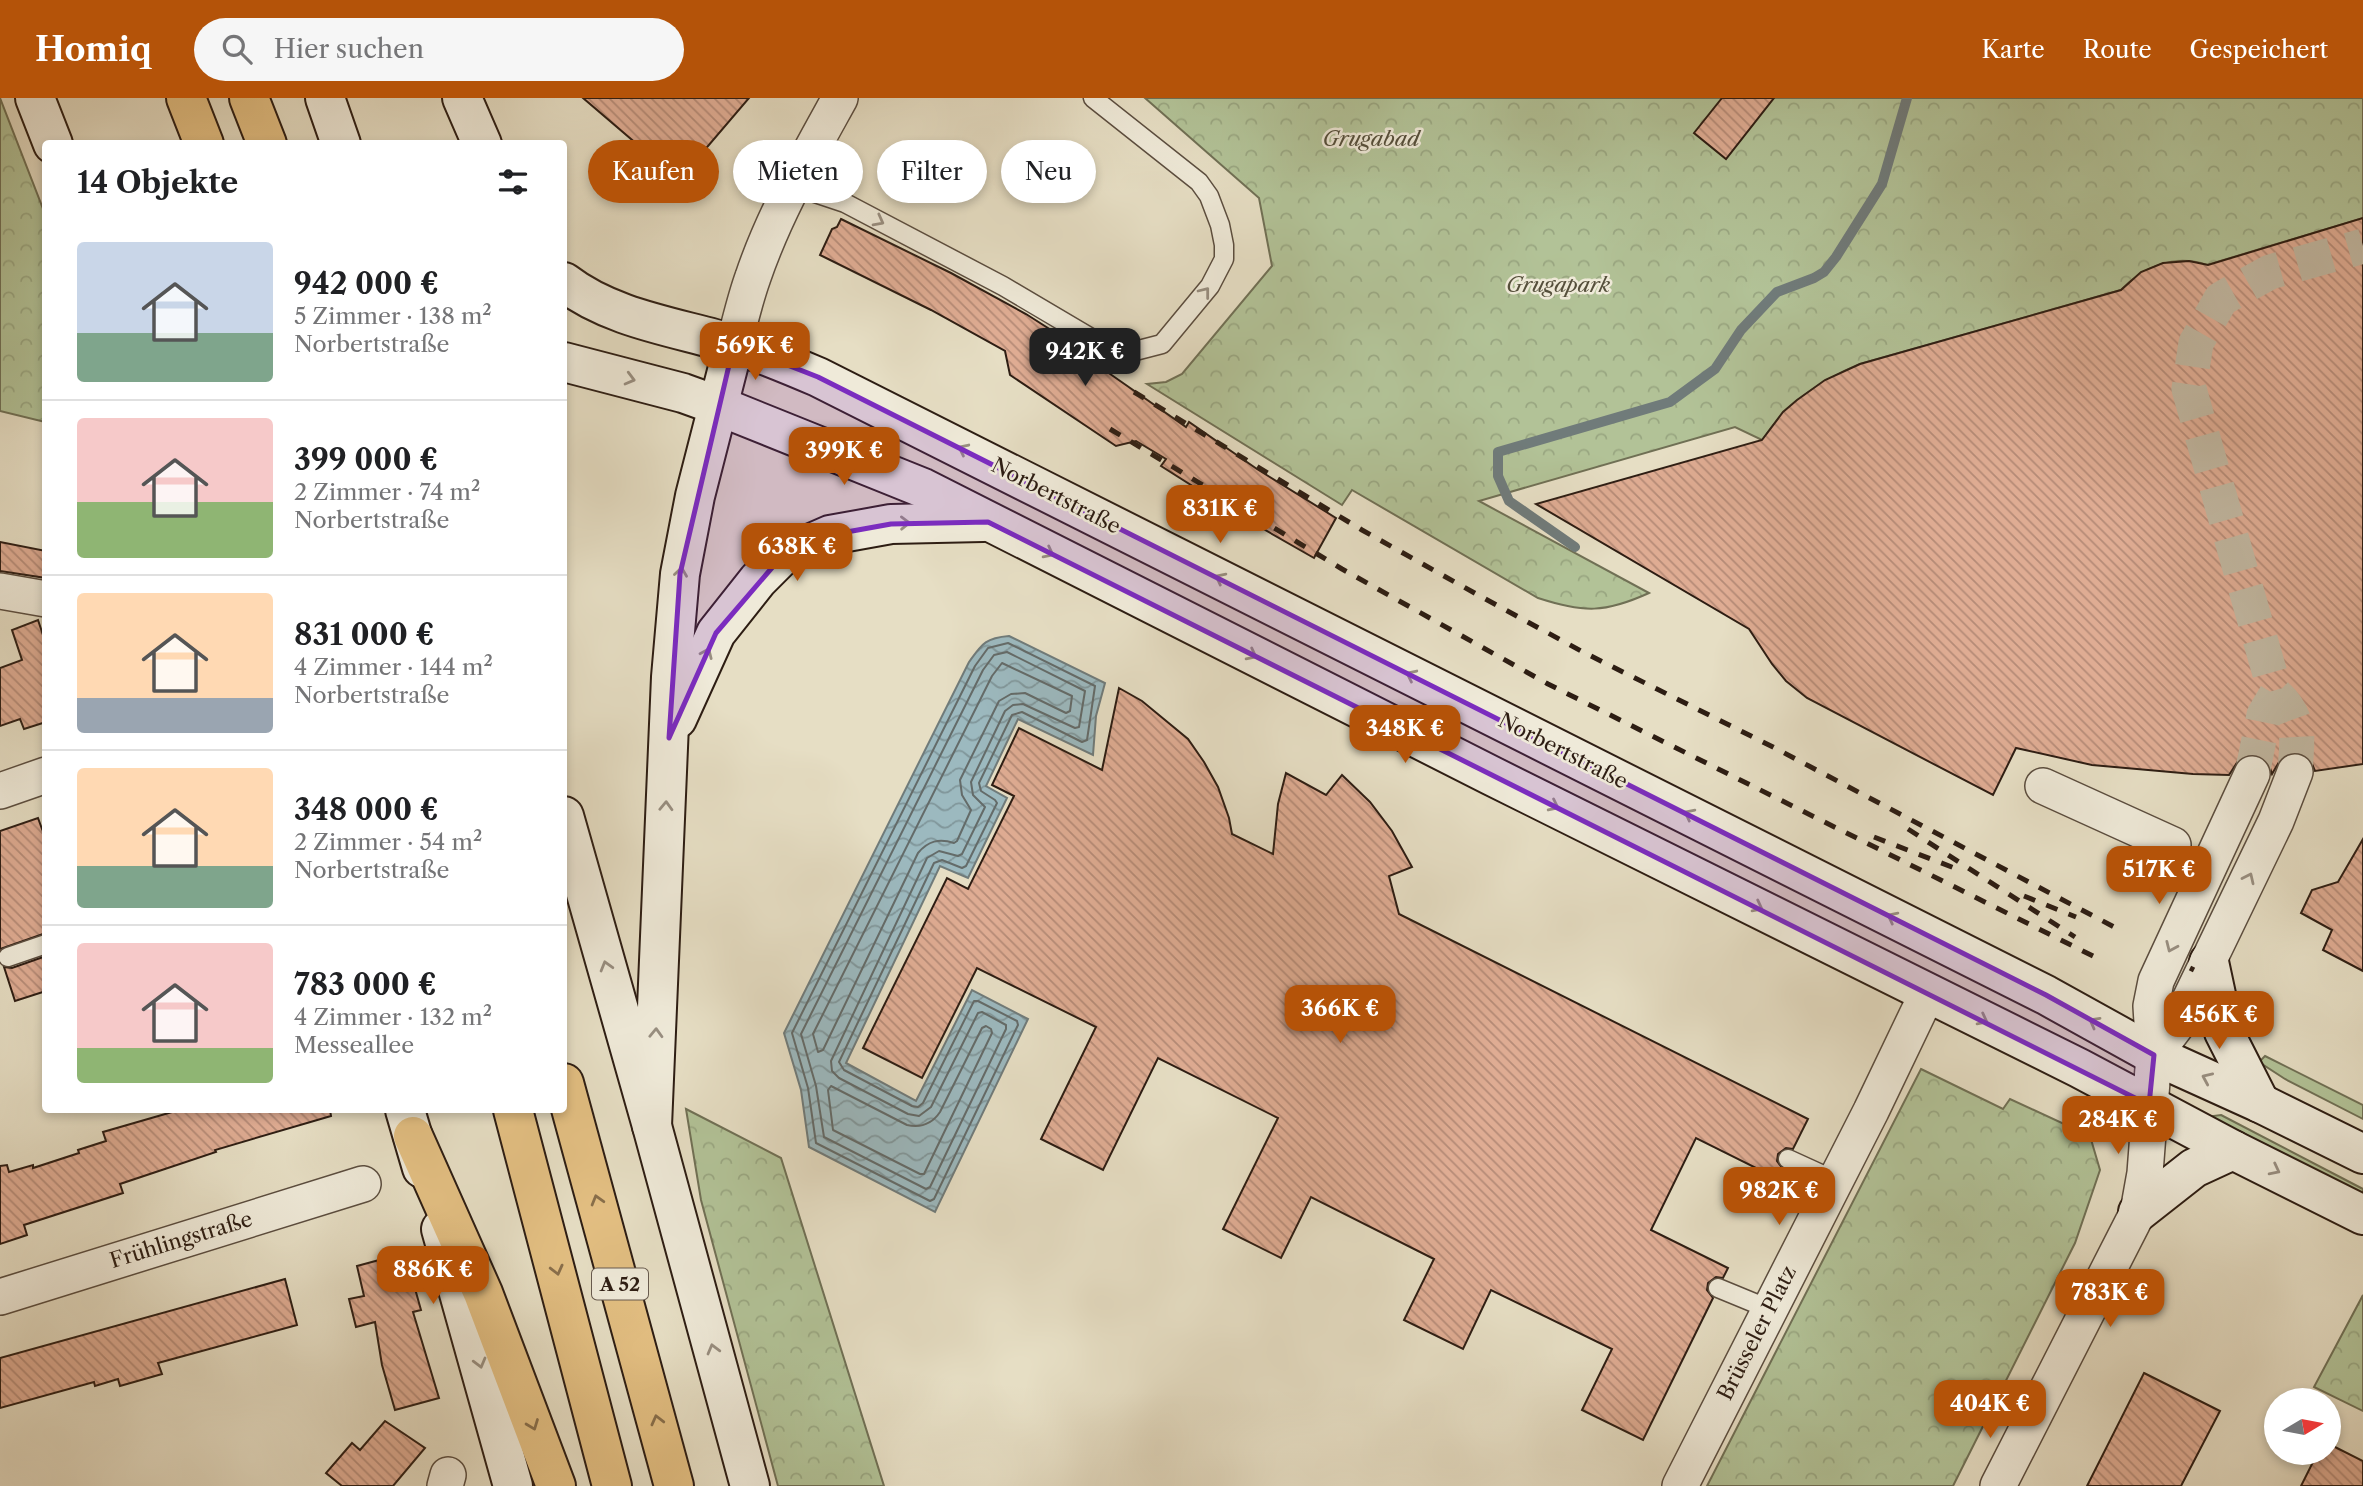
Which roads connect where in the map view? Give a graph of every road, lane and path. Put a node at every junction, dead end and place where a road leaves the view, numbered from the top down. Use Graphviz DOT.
graph roads {
  1 [pos="35,98"];
  2 [pos="187,98"];
  3 [pos="248,98"];
  4 [pos="325,98"];
  5 [pos="462,98"];
  6 [pos="840,98"];
  7 [pos="1093,98"];
  8 [pos="51,140"];
  9 [pos="203,140"];
  10 [pos="265,140"];
  11 [pos="340,140"];
  12 [pos="480,140"];
  13 [pos="818,140"];
  14 [pos="786,203"];
  15 [pos="845,203"];
  16 [pos="571,292"];
  17 [pos="734,344"];
  18 [pos="567,363"];
  19 [pos="719,406"];
  20 [pos="988,522"];
  21 [pos="0,591"];
  22 [pos="42,598"];
  23 [pos="668,738"];
  24 [pos="2295,772"];
  25 [pos="2252,775"];
  26 [pos="42,776"];
  27 [pos="2043,786"];
  28 [pos="0,790"];
  29 [pos="567,827"];
  30 [pos="2174,845"];
  31 [pos="42,945"];
  32 [pos="8,957"];
  33 [pos="2209,962"];
  34 [pos="1928,992"];
  35 [pos="2154,1055"];
  36 [pos="567,1094"];
  37 [pos="2260,1103"];
  38 [pos="2149,1105"];
  39 [pos="514,1113"];
  40 [pos="409,1123"];
  41 [pos="652,1126"];
  42 [pos="2233,1150"];
  43 [pos="2363,1154"];
  44 [pos="1788,1159"];
  45 [pos="1834,1180"];
  46 [pos="363,1184"];
  47 [pos="2138,1212"];
  48 [pos="2363,1215"];
  49 [pos="1718,1288"];
  50 [pos="0,1297"];
  51 [pos="1769,1309"];
  52 [pos="513,1486"];
  53 [pos="556,1486"];
  54 [pos="612,1486"];
  55 [pos="674,1486"];
  56 [pos="750,1486"];
  57 [pos="1680,1486"];
  58 [pos="1998,1486"];
  1 -- 8 [label="main road"];
  2 -- 9 [label="highway"];
  3 -- 10 [label="highway"];
  4 -- 11 [label="main road"];
  5 -- 12 [label="main road"];
  6 -- 13 [label="street"];
  15 -- 7 [label="lane, one-way"];
  14 -- 17 [label="street"];
  16 -- 17 [label="main road, Norbertstraße"];
  17 -- 19 [label="main road"];
  35 -- 17 [label="main road, Norbertstraße, one-way"];
  18 -- 19 [label="main road, one-way"];
  19 -- 20 [label="main road"];
  23 -- 19 [label="main road, one-way"];
  23 -- 20 [label="main road, one-way"];
  20 -- 34 [label="main road, one-way"];
  21 -- 22 [label="street"];
  41 -- 23 [label="main road, one-way"];
  33 -- 24 [label="street, one-way"];
  25 -- 35 [label="street, one-way"];
  26 -- 28 [label="street"];
  27 -- 30 [label="street"];
  41 -- 29 [label="main road, one-way"];
  31 -- 32 [label="lane"];
  33 -- 35 [label="street"];
  33 -- 37 [label="main road"];
  34 -- 38 [label="main road, one-way"];
  34 -- 45 [label="street, Brüsseler Platz"];
  37 -- 35 [label="main road, Norbertstraße, one-way"];
  35 -- 38 [label="street"];
  55 -- 36 [label="highway, A 52, one-way"];
  37 -- 43 [label="main road, Norbertstraße"];
  38 -- 42 [label="main road"];
  38 -- 47 [label="street"];
  39 -- 54 [label="highway, A 52, one-way"];
  40 -- 52 [label="main road, one-way"];
  40 -- 53 [label="highway, one-way"];
  56 -- 41 [label="main road, one-way"];
  42 -- 47 [label="main road"];
  42 -- 48 [label="main road, one-way"];
  44 -- 45 [label="lane"];
  45 -- 51 [label="street, Brüsseler Platz"];
  46 -- 50 [label="street, Frühlingstraße"];
  47 -- 58 [label="street"];
  49 -- 51 [label="lane"];
  51 -- 57 [label="street, Brüsseler Platz"];
}
